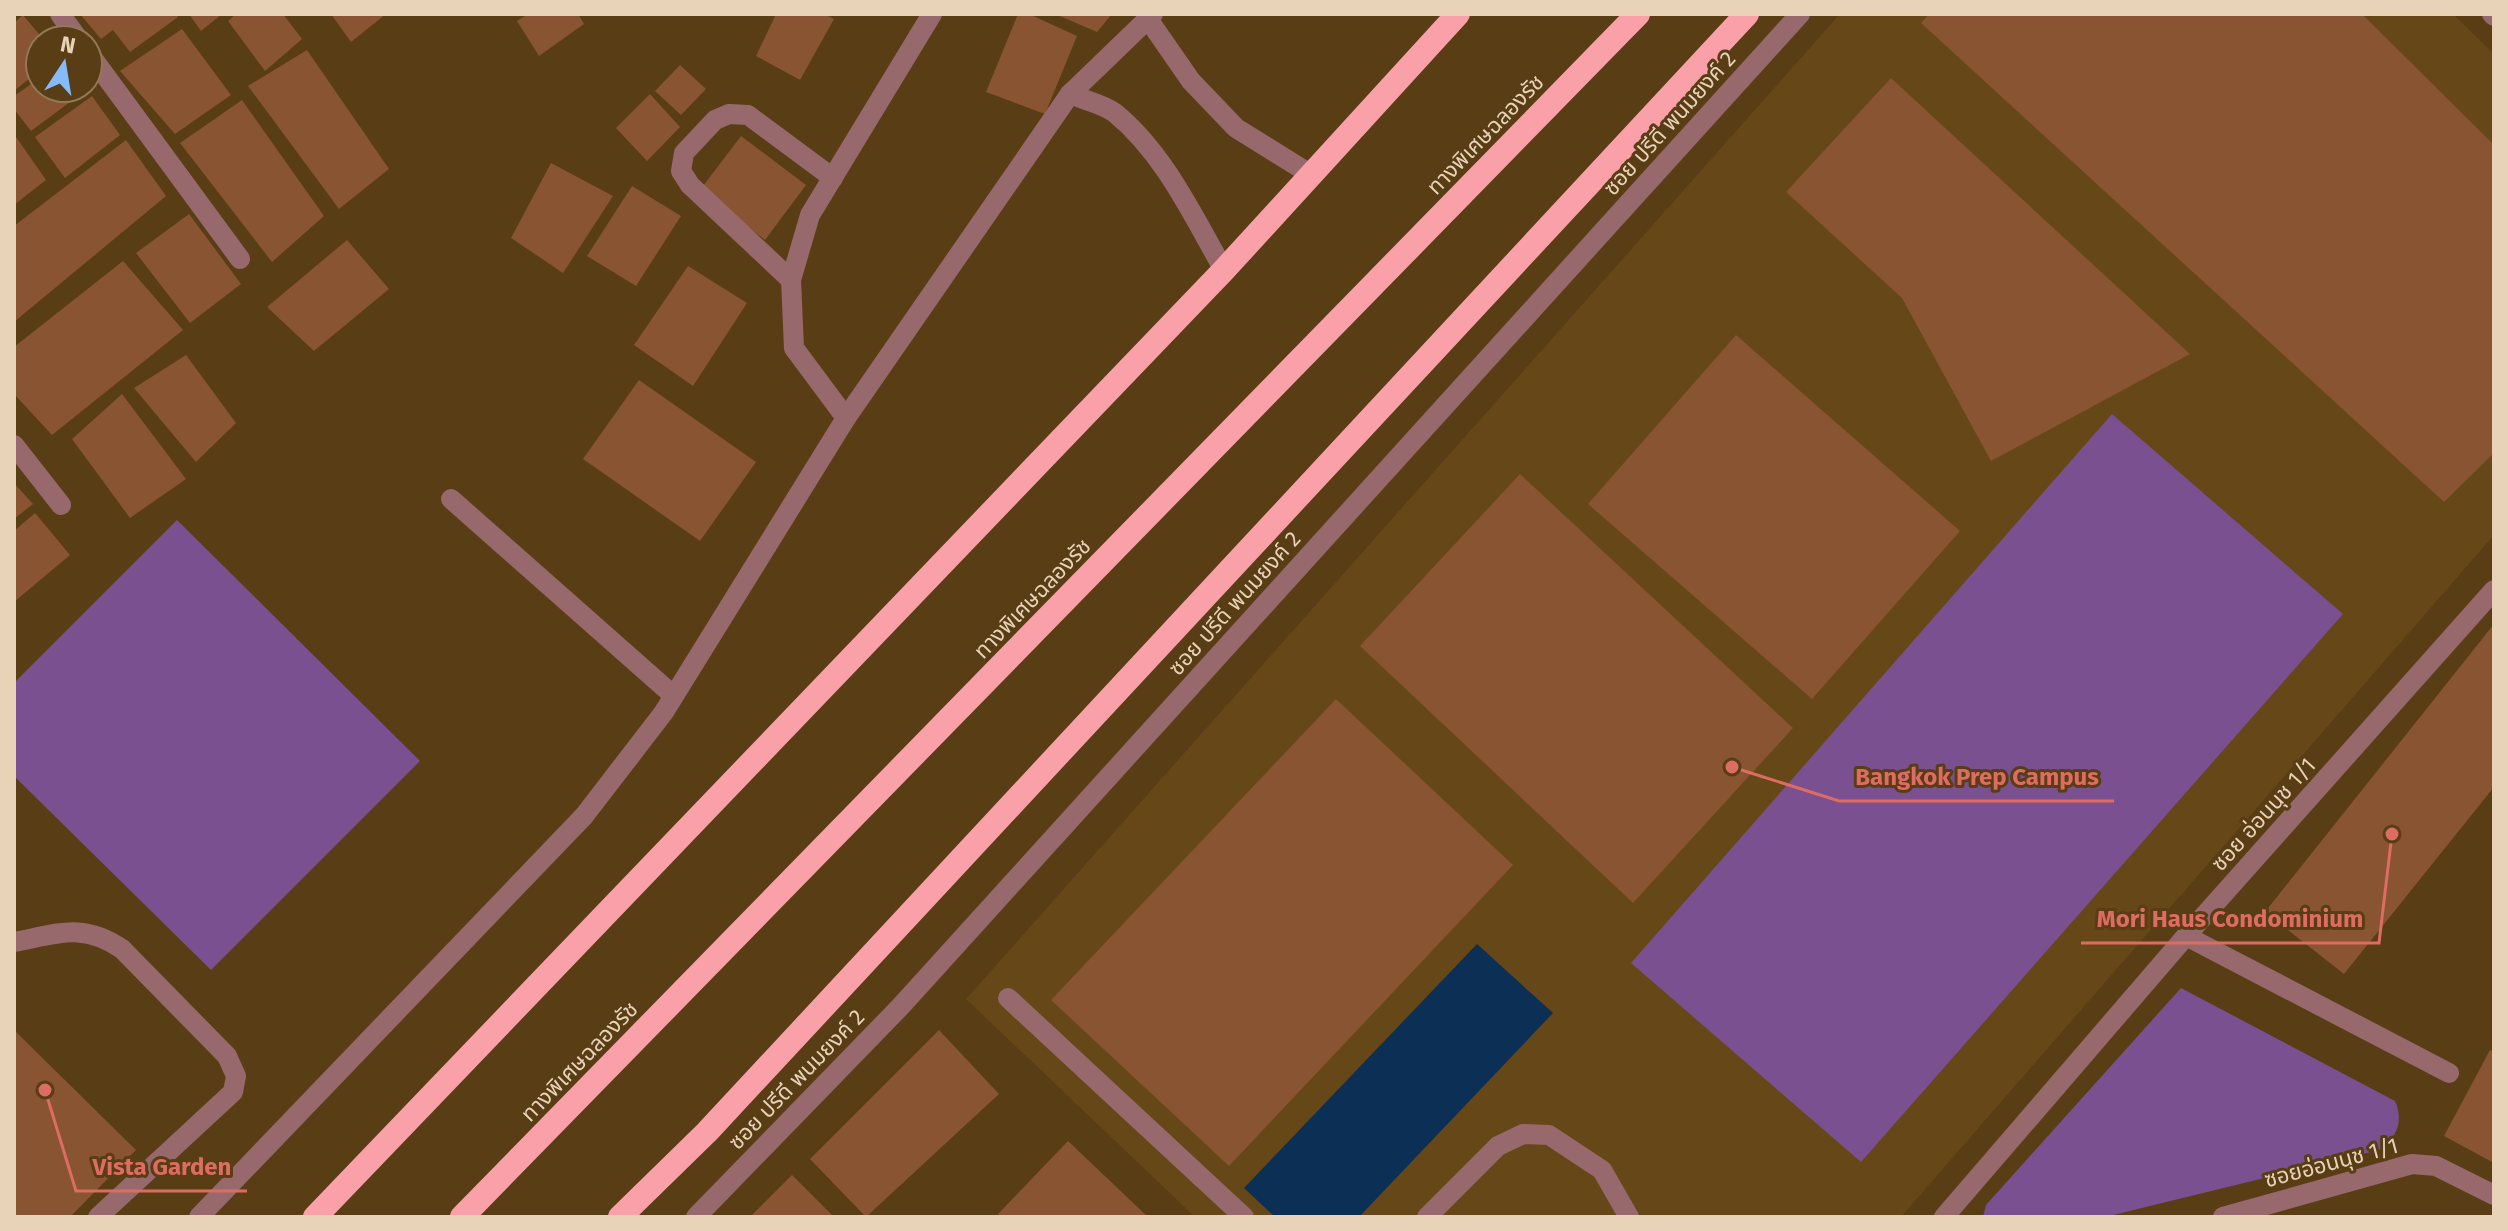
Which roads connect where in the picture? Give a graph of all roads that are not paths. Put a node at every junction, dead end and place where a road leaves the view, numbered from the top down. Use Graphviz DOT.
graph roads {
  1 [pos="932,14"];
  2 [pos="1458,14"];
  3 [pos="1638,14"];
  4 [pos="1747,14"];
  5 [pos="1800,14"];
  6 [pos="1150,17"];
  7 [pos="104,74"];
  8 [pos="1070,94"];
  9 [pos="1310,174"];
  10 [pos="833,178"];
  11 [pos="240,259"];
  12 [pos="1224,270"];
  13 [pos="791,280"];
  14 [pos="846,418"];
  15 [pos="14,445"];
  16 [pos="451,499"];
  17 [pos="61,505"];
  18 [pos="2494,590"];
  19 [pos="674,696"];
  20 [pos="2186,936"];
  21 [pos="14,942"];
  22 [pos="1008,998"];
  23 [pos="2449,1073"];
  24 [pos="2494,1195"];
  25 [pos="98,1217"];
  26 [pos="199,1217"];
  27 [pos="315,1217"];
  28 [pos="462,1217"];
  29 [pos="620,1217"];
  30 [pos="696,1217"];
  31 [pos="1244,1217"];
  32 [pos="1427,1217"];
  33 [pos="1629,1217"];
  34 [pos="1944,1217"];
  35 [pos="2223,1217"];
  1 -- 10 [label="street"];
  2 -- 9 [label="highway"];
  3 -- 28 [label="highway, ทางพิเศษฉลองรัช"];
  4 -- 29 [label="highway"];
  5 -- 30 [label="street, ซอย ปรีดี พนมยงค์ 2"];
  6 -- 8 [label="street"];
  6 -- 9 [label="street"];
  7 -- 11 [label="street"];
  8 -- 12 [label="street"];
  8 -- 14 [label="street"];
  9 -- 12 [label="highway"];
  10 -- 13 [label="street"];
  10 -- 13 [label="street"];
  12 -- 27 [label="highway"];
  13 -- 14 [label="street"];
  14 -- 19 [label="street"];
  15 -- 17 [label="street"];
  16 -- 19 [label="street"];
  18 -- 20 [label="street, ซอย อ่อนนุช 1/1"];
  19 -- 26 [label="street"];
  20 -- 23 [label="street"];
  20 -- 34 [label="street, ซอย อ่อนนุช 1/1"];
  21 -- 25 [label="street"];
  22 -- 31 [label="street"];
  24 -- 35 [label="street, ซอยอ่อนนุช 1/1"];
  32 -- 33 [label="street"];
}
